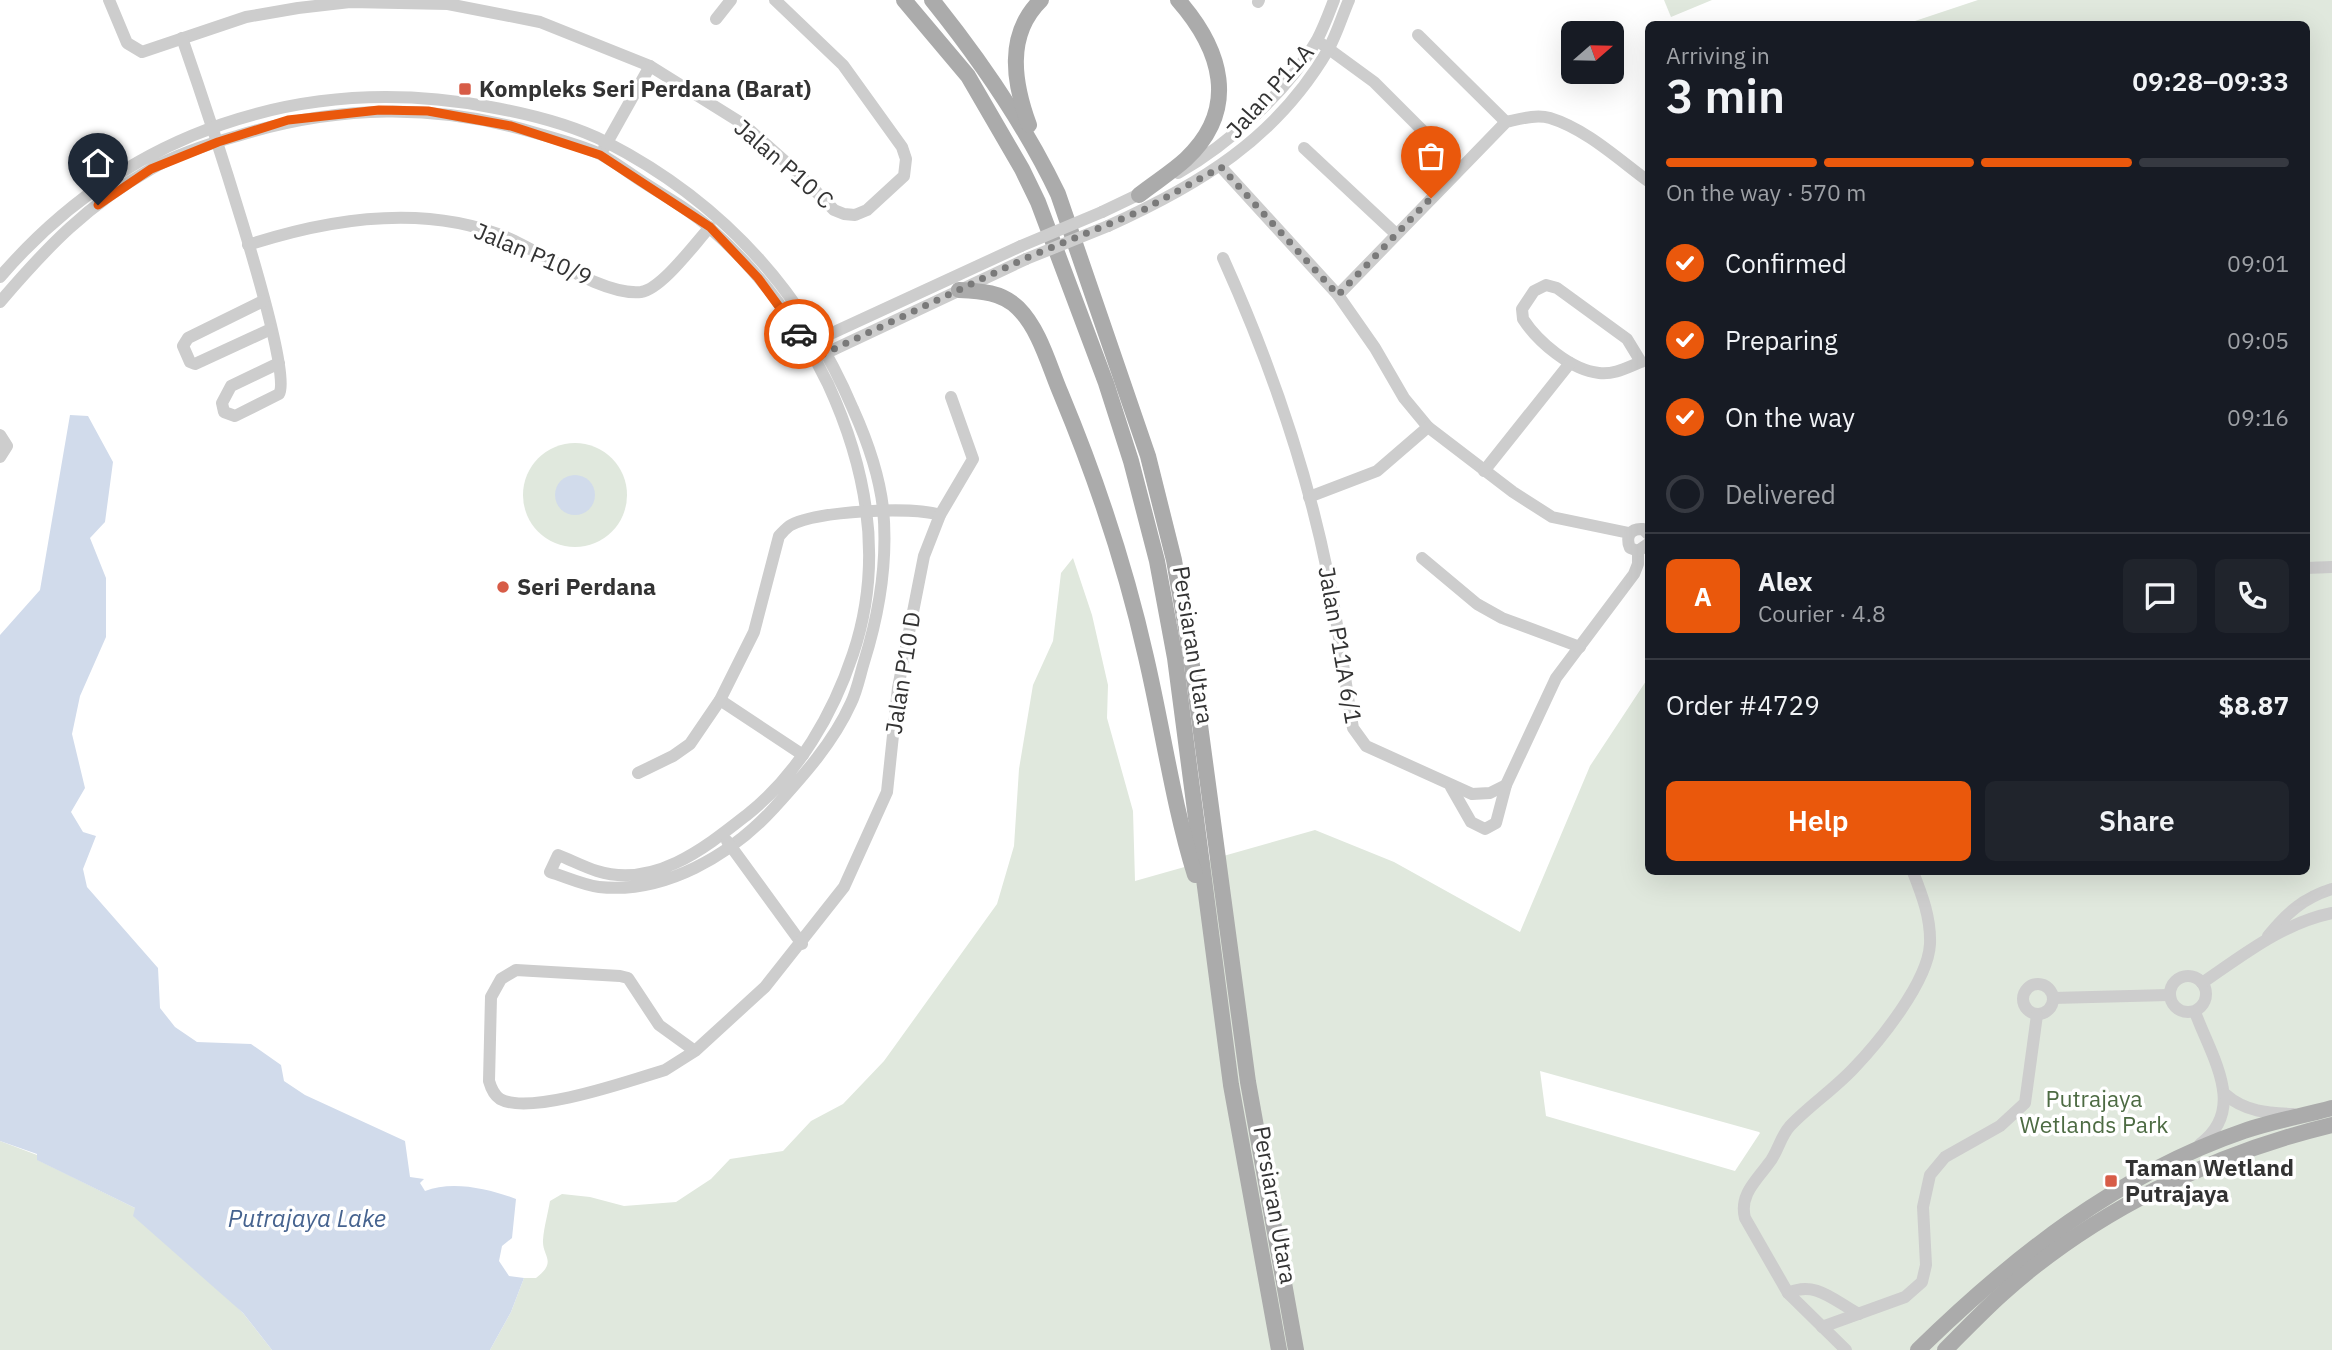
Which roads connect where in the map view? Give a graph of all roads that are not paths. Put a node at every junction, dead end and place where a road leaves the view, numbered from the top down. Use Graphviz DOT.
graph roads {
  1 [pos="109,0"];
  2 [pos="731,0"];
  3 [pos="775,0"];
  4 [pos="904,0"];
  5 [pos="932,0"];
  6 [pos="1041,0"];
  7 [pos="1178,0"];
  8 [pos="1334,0"];
  9 [pos="1349,0"];
  10 [pos="716,19"];
  11 [pos="1418,35"];
  12 [pos="182,38"];
  13 [pos="1317,40"];
  14 [pos="1328,48"];
  15 [pos="650,66"];
  16 [pos="1506,122"];
  17 [pos="214,128"];
  18 [pos="218,142"];
  19 [pos="607,142"];
  20 [pos="1304,148"];
  21 [pos="600,155"];
  22 [pos="1042,161"];
  23 [pos="1221,167"];
  24 [pos="1460,168"];
  25 [pos="1645,179"];
  26 [pos="1139,195"];
  27 [pos="710,227"];
  28 [pos="1396,234"];
  29 [pos="248,245"];
  30 [pos="1223,258"];
  31 [pos="0,277"];
  32 [pos="959,290"];
  33 [pos="1338,295"];
  34 [pos="263,301"];
  35 [pos="0,302"];
  36 [pos="271,329"];
  37 [pos="820,338"];
  38 [pos="807,345"];
  39 [pos="821,355"];
  40 [pos="1645,360"];
  41 [pos="279,363"];
  42 [pos="1570,363"];
  43 [pos="951,397"];
  44 [pos="1428,427"];
  45 [pos="0,435"];
  46 [pos="0,457"];
  47 [pos="1484,471"];
  48 [pos="1309,497"];
  49 [pos="883,511"];
  50 [pos="869,513"];
  51 [pos="940,515"];
  52 [pos="1645,531"];
  53 [pos="1629,533"];
  54 [pos="1643,548"];
  55 [pos="1422,558"];
  56 [pos="2332,567"];
  57 [pos="2310,568"];
  58 [pos="1580,647"];
  59 [pos="720,700"];
  60 [pos="803,755"];
  61 [pos="638,773"];
  62 [pos="1506,785"];
  63 [pos="1450,786"];
  64 [pos="722,835"];
  65 [pos="730,846"];
  66 [pos="1914,875"];
  67 [pos="2332,889"];
  68 [pos="2332,913"];
  69 [pos="1208,914"];
  70 [pos="2266,940"];
  71 [pos="802,944"];
  72 [pos="2202,983"];
  73 [pos="2169,995"];
  74 [pos="2053,998"];
  75 [pos="2195,1012"];
  76 [pos="2037,1015"];
  77 [pos="695,1051"];
  78 [pos="2225,1094"];
  79 [pos="2332,1108"];
  80 [pos="2307,1115"];
  81 [pos="2332,1125"];
  82 [pos="2189,1153"];
  83 [pos="1787,1293"];
  84 [pos="1859,1314"];
  85 [pos="1822,1327"];
  86 [pos="1922,1346"];
  87 [pos="1279,1350"];
  88 [pos="1296,1350"];
  89 [pos="1846,1350"];
  90 [pos="1945,1350"];
  1 -- 12 [label="street, Jalan P10 C"];
  2 -- 10 [label="street"];
  3 -- 15 [label="street, Jalan P10 C"];
  4 -- 69 [label="main road, Persiaran Utara"];
  5 -- 22 [label="main road, Persiaran Utara"];
  6 -- 22 [label="main road"];
  7 -- 26 [label="main road"];
  8 -- 13 [label="street, Jalan P11A"];
  9 -- 14 [label="street, Jalan P11A"];
  11 -- 16 [label="street"];
  12 -- 15 [label="street, Jalan P10 C"];
  12 -- 17 [label="street"];
  13 -- 14 [label="street"];
  13 -- 26 [label="street, Jalan P11A"];
  14 -- 23 [label="street, Jalan P11A"];
  14 -- 24 [label="street"];
  15 -- 19 [label="street"];
  16 -- 24 [label="street"];
  16 -- 25 [label="street"];
  17 -- 18 [label="street"];
  17 -- 19 [label="street"];
  17 -- 31 [label="street"];
  18 -- 21 [label="street"];
  18 -- 29 [label="street"];
  18 -- 35 [label="street"];
  19 -- 21 [label="street"];
  19 -- 37 [label="street"];
  20 -- 28 [label="street"];
  21 -- 27 [label="street"];
  22 -- 88 [label="main road, Persiaran Utara"];
  23 -- 32 [label="street, Jalan P11A, bridge"];
  23 -- 33 [label="street"];
  24 -- 28 [label="street"];
  26 -- 37 [label="street, Jalan P11A, bridge"];
  27 -- 29 [label="street, Jalan P10/9"];
  27 -- 38 [label="street"];
  28 -- 33 [label="street"];
  29 -- 34 [label="street"];
  30 -- 48 [label="street, Jalan P11A 6/1"];
  32 -- 39 [label="street, Jalan P11A"];
  32 -- 69 [label="main road"];
  33 -- 44 [label="street"];
  34 -- 36 [label="street"];
  34 -- 36 [label="street"];
  36 -- 41 [label="street"];
  37 -- 38 [label="street, Jalan P11A"];
  37 -- 39 [label="street"];
  38 -- 39 [label="street"];
  39 -- 49 [label="street"];
  39 -- 50 [label="street"];
  40 -- 42 [label="street"];
  40 -- 42 [label="street"];
  41 -- 41 [label="street"];
  42 -- 47 [label="street"];
  43 -- 51 [label="street, Jalan P10 D"];
  44 -- 47 [label="street"];
  44 -- 48 [label="street"];
  45 -- 46 [label="street"];
  47 -- 53 [label="street"];
  48 -- 63 [label="street, Jalan P11A 6/1"];
  49 -- 50 [label="street"];
  49 -- 51 [label="street"];
  49 -- 65 [label="street"];
  50 -- 59 [label="street"];
  50 -- 60 [label="street"];
  51 -- 71 [label="street, Jalan P10 D"];
  52 -- 53 [label="street"];
  53 -- 54 [label="street"];
  54 -- 58 [label="street"];
  55 -- 58 [label="street"];
  56 -- 57 [label="street"];
  58 -- 62 [label="street"];
  59 -- 60 [label="street"];
  59 -- 61 [label="street"];
  60 -- 64 [label="street"];
  62 -- 63 [label="street, Jalan P11A 6/1"];
  62 -- 63 [label="street"];
  64 -- 65 [label="street"];
  64 -- 65 [label="street"];
  65 -- 71 [label="street"];
  66 -- 83 [label="street"];
  67 -- 70 [label="street"];
  68 -- 70 [label="street"];
  69 -- 87 [label="main road, Persiaran Utara"];
  70 -- 72 [label="street"];
  71 -- 77 [label="street, Jalan P10 D"];
  72 -- 73 [label="street"];
  72 -- 75 [label="street"];
  73 -- 74 [label="street"];
  73 -- 75 [label="street"];
  74 -- 76 [label="street"];
  74 -- 76 [label="street"];
  75 -- 78 [label="street"];
  76 -- 84 [label="street"];
  77 -- 77 [label="street, Jalan P10 D"];
  78 -- 80 [label="street"];
  78 -- 82 [label="street"];
  79 -- 80 [label="main road"];
  80 -- 82 [label="main road"];
  81 -- 90 [label="main road"];
  82 -- 86 [label="main road"];
  83 -- 84 [label="street"];
  83 -- 85 [label="street"];
  84 -- 85 [label="street"];
  85 -- 89 [label="street"];
}
